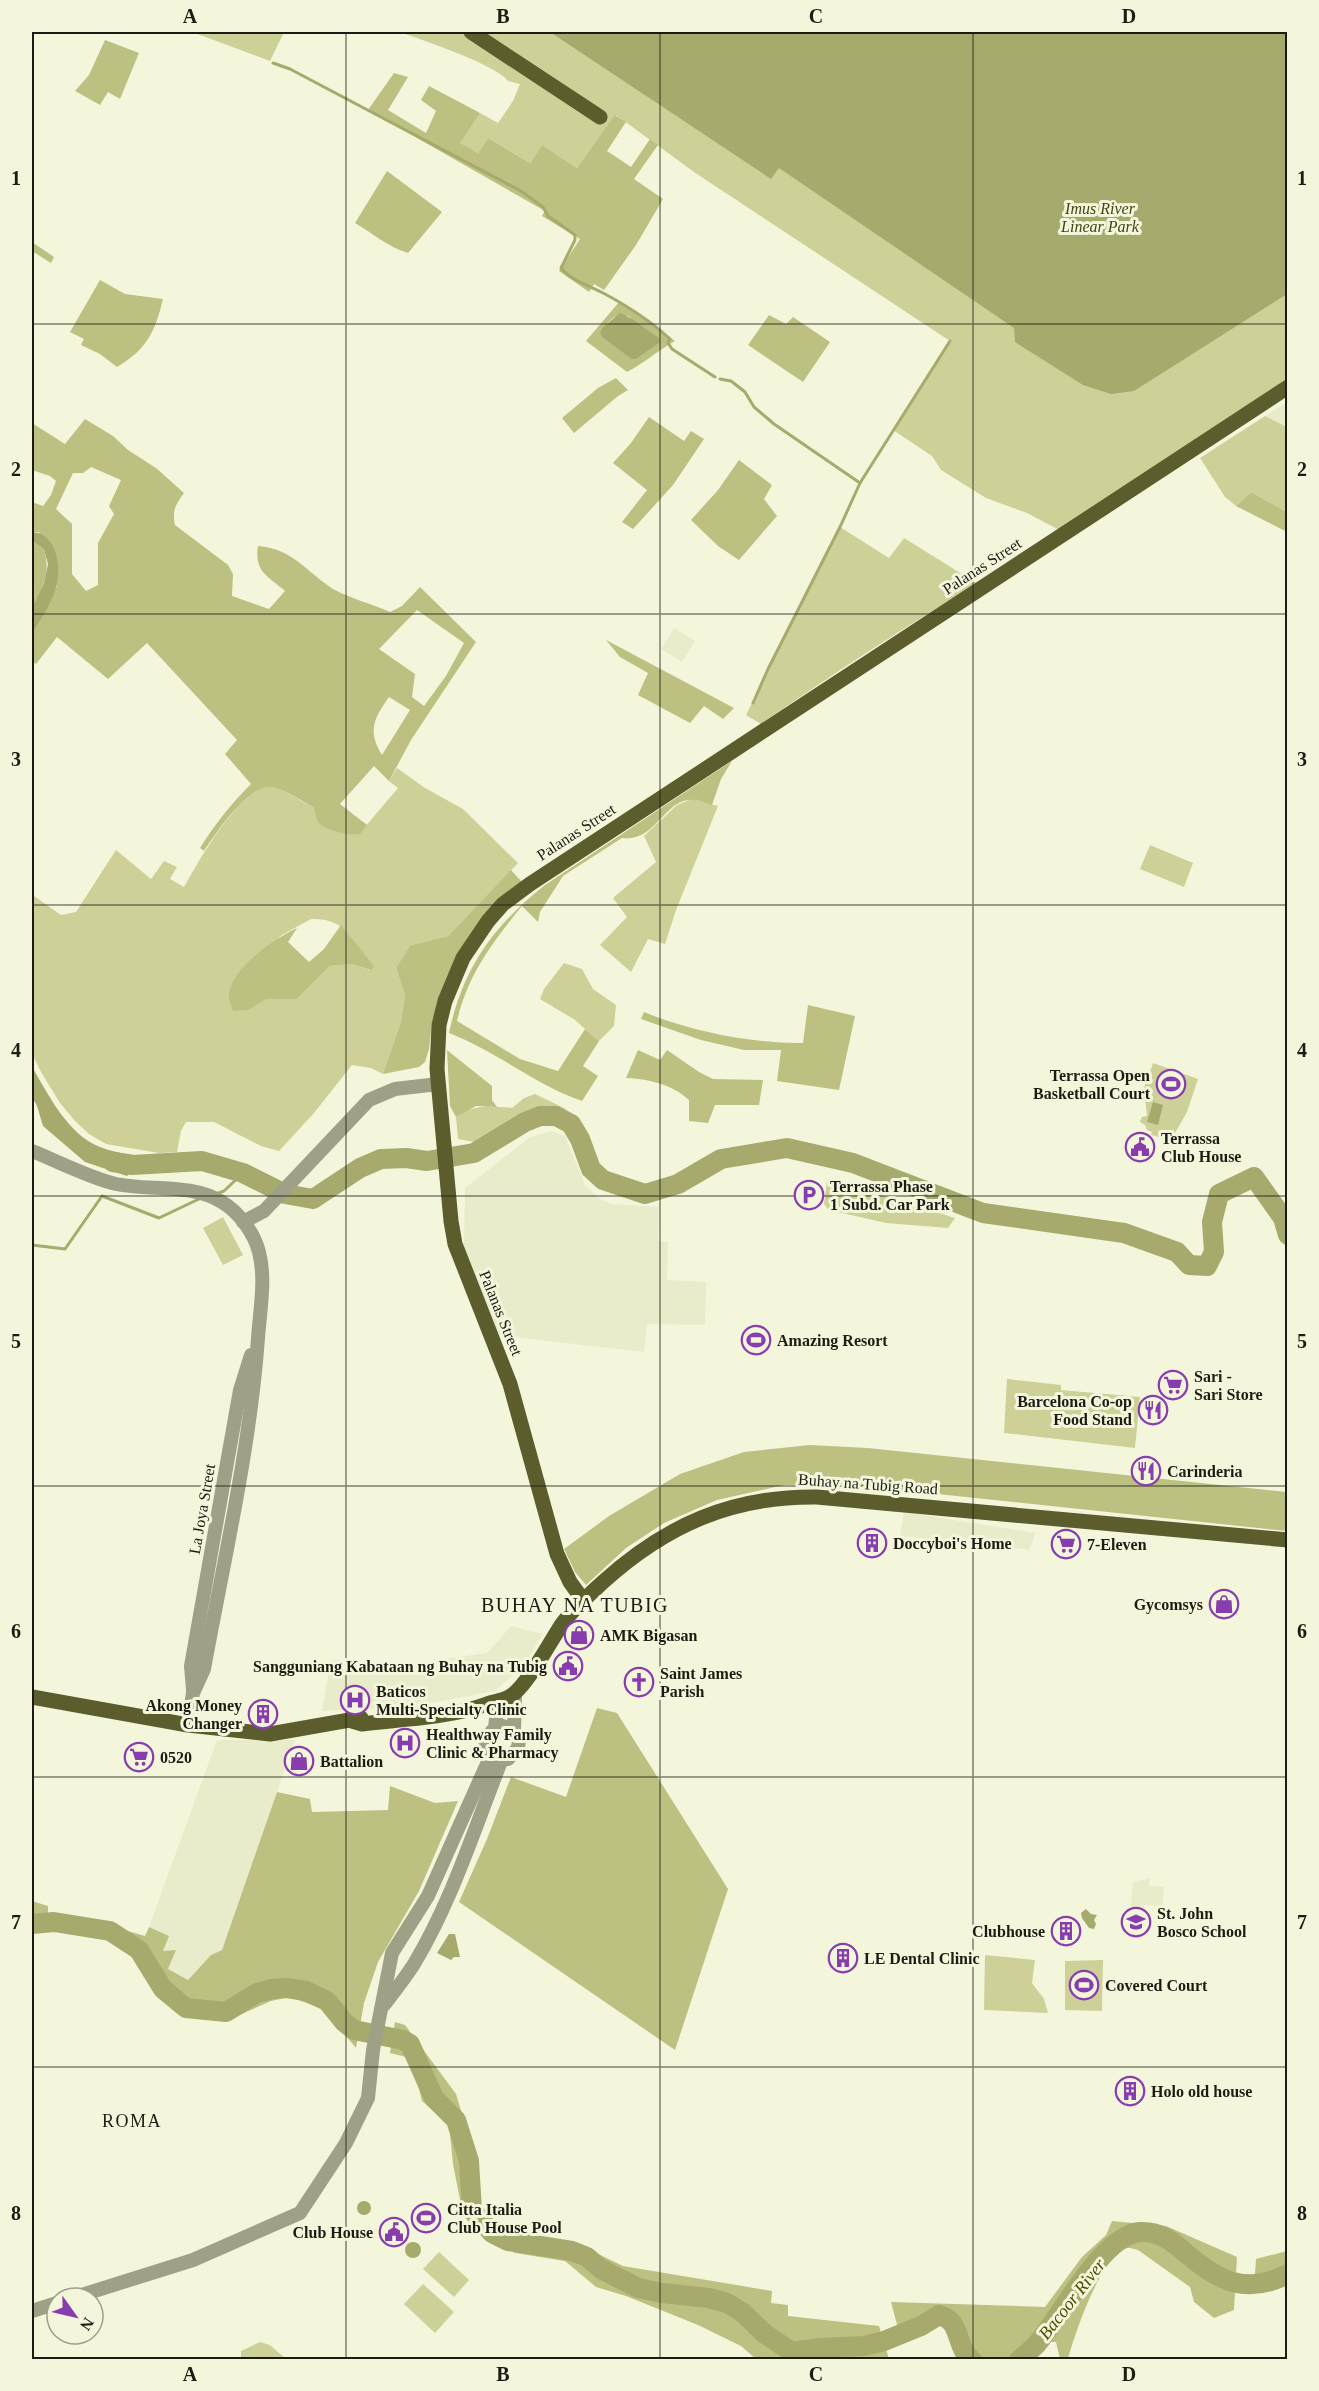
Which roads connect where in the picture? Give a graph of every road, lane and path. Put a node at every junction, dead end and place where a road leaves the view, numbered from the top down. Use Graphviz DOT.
graph roads {
  1 [pos="471,32"];
  2 [pos="600,117"];
  3 [pos="1287,387"];
  4 [pos="438,1084"];
  5 [pos="32,1151"];
  6 [pos="241,1218"];
  7 [pos="1287,1540"];
  8 [pos="583,1600"];
  9 [pos="515,1693"];
  10 [pos="32,1698"];
  11 [pos="493,1702"];
  12 [pos="188,1725"];
  13 [pos="495,1728"];
  14 [pos="514,1731"];
  15 [pos="497,1757"];
  16 [pos="380,2015"];
  17 [pos="105,2288"];
  1 -- 2 [label="main road"];
  3 -- 4 [label="main road, Palanas Street"];
  4 -- 6 [label="street"];
  4 -- 8 [label="main road, Palanas Street"];
  5 -- 6 [label="street, La Joya Street"];
  6 -- 12 [label="street, La Joya Street"];
  7 -- 8 [label="main road, Buhay na Tubig Road"];
  8 -- 9 [label="main road, Buhay na Tubig Road"];
  9 -- 11 [label="main road"];
  9 -- 14 [label="street"];
  10 -- 12 [label="main road"];
  11 -- 12 [label="main road"];
  11 -- 13 [label="street"];
  13 -- 14 [label="street"];
  13 -- 15 [label="street"];
  14 -- 15 [label="street"];
  15 -- 16 [label="street"];
  15 -- 16 [label="street"];
  16 -- 17 [label="street"];
}
